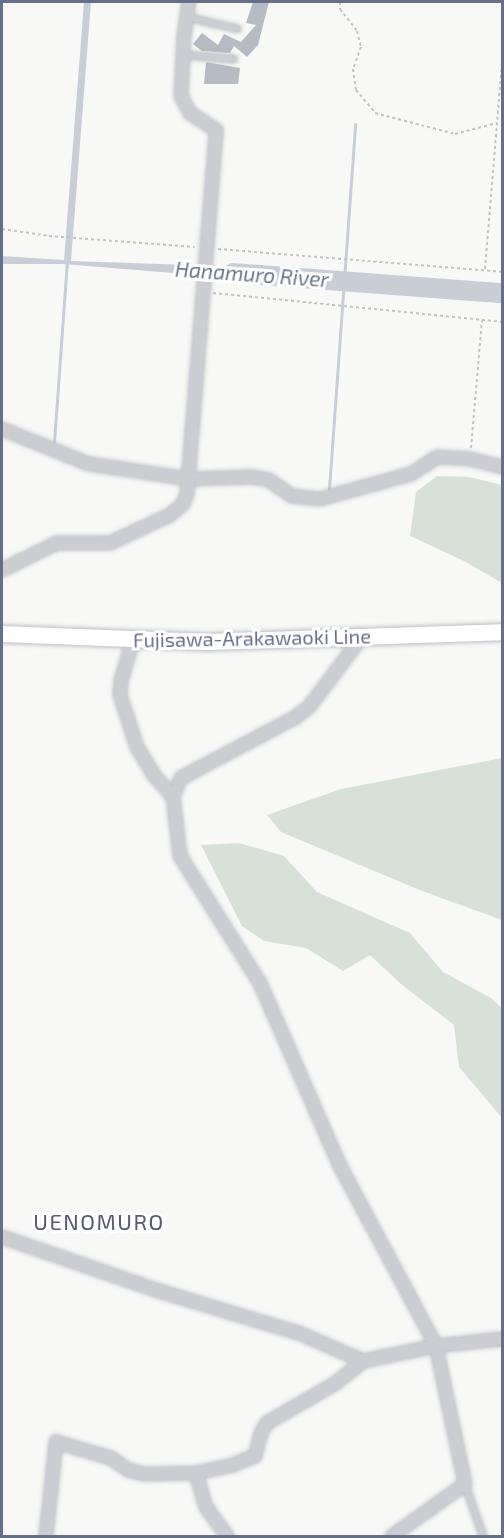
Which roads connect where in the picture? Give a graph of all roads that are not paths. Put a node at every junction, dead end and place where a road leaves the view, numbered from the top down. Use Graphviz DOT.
graph roads {
  1 [pos="189,2"];
  2 [pos="187,17"];
  3 [pos="238,29"];
  4 [pos="183,55"];
  5 [pos="234,59"];
  6 [pos="2,429"];
  7 [pos="502,467"];
  8 [pos="189,479"];
  9 [pos="2,570"];
  10 [pos="2,634"];
  11 [pos="502,636"];
  12 [pos="361,638"];
  13 [pos="133,640"];
  14 [pos="173,797"];
  15 [pos="2,1237"];
  16 [pos="502,1339"];
  17 [pos="436,1346"];
  18 [pos="363,1361"];
  19 [pos="196,1473"];
  20 [pos="465,1484"];
  21 [pos="46,1536"];
  22 [pos="227,1536"];
  23 [pos="392,1536"];
  24 [pos="483,1536"];
  1 -- 2 [label="street"];
  2 -- 3 [label="lane"];
  2 -- 4 [label="street"];
  4 -- 5 [label="lane"];
  4 -- 8 [label="street"];
  6 -- 8 [label="street"];
  7 -- 8 [label="street"];
  8 -- 9 [label="street"];
  10 -- 13 [label="main road, Fujisawa-Arakawaoki Line"];
  11 -- 12 [label="main road, Fujisawa-Arakawaoki Line"];
  12 -- 13 [label="main road, Fujisawa-Arakawaoki Line"];
  12 -- 14 [label="street"];
  13 -- 14 [label="street"];
  14 -- 17 [label="street"];
  15 -- 18 [label="street"];
  16 -- 17 [label="street"];
  17 -- 18 [label="street"];
  17 -- 20 [label="street"];
  18 -- 19 [label="street"];
  19 -- 21 [label="street"];
  19 -- 22 [label="street"];
  20 -- 23 [label="street"];
  20 -- 24 [label="lane"];
}
